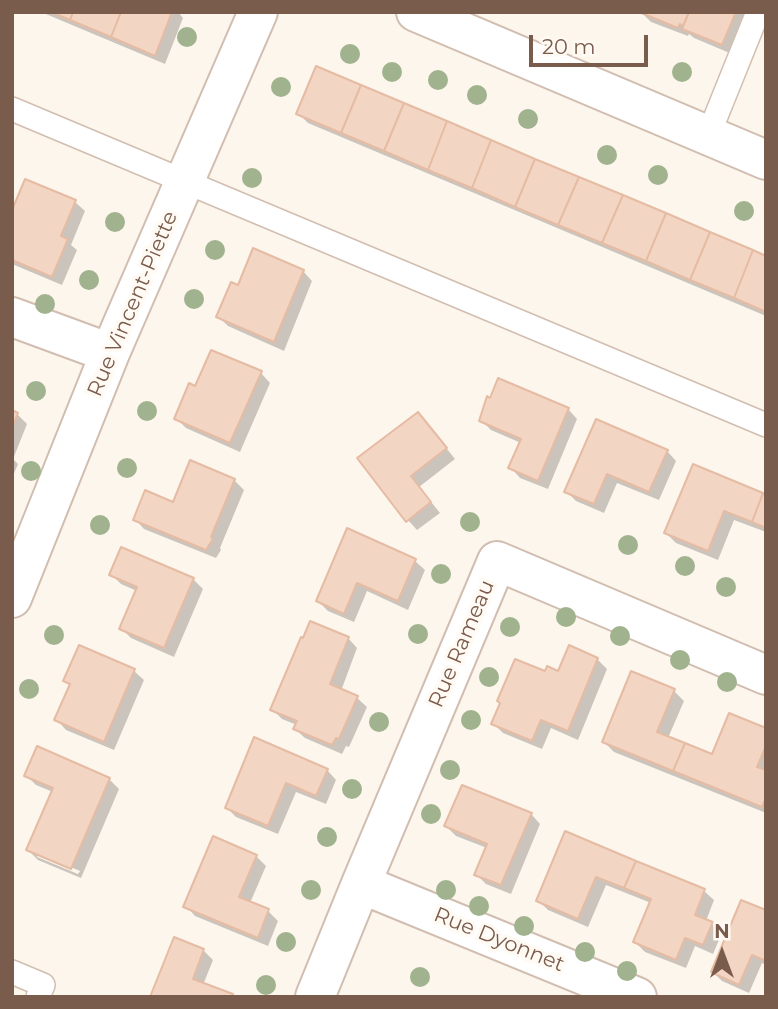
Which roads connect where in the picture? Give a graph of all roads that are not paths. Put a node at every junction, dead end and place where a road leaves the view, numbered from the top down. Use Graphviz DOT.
graph roads {
  1 [pos="258,12"];
  2 [pos="416,12"];
  3 [pos="758,12"];
  4 [pos="12,109"];
  5 [pos="708,136"];
  6 [pos="766,160"];
  7 [pos="185,182"];
  8 [pos="12,317"];
  9 [pos="110,353"];
  10 [pos="766,425"];
  11 [pos="12,598"];
  12 [pos="766,675"];
  13 [pos="360,884"];
  14 [pos="12,972"];
  15 [pos="38,997"];
  16 [pos="315,997"];
  17 [pos="637,997"];
  1 -- 7 [label="street, Rue Vincent-Piette"];
  2 -- 5 [label="street"];
  3 -- 5 [label="lane"];
  4 -- 7 [label="lane"];
  5 -- 6 [label="street"];
  7 -- 9 [label="street, Rue Vincent-Piette"];
  7 -- 10 [label="lane"];
  8 -- 9 [label="street"];
  9 -- 11 [label="street, Rue Vincent-Piette"];
  12 -- 13 [label="street, Rue Rameau"];
  13 -- 16 [label="street, Rue Rameau"];
  13 -- 17 [label="street, Rue Dyonnet"];
  14 -- 15 [label="lane"];
}
